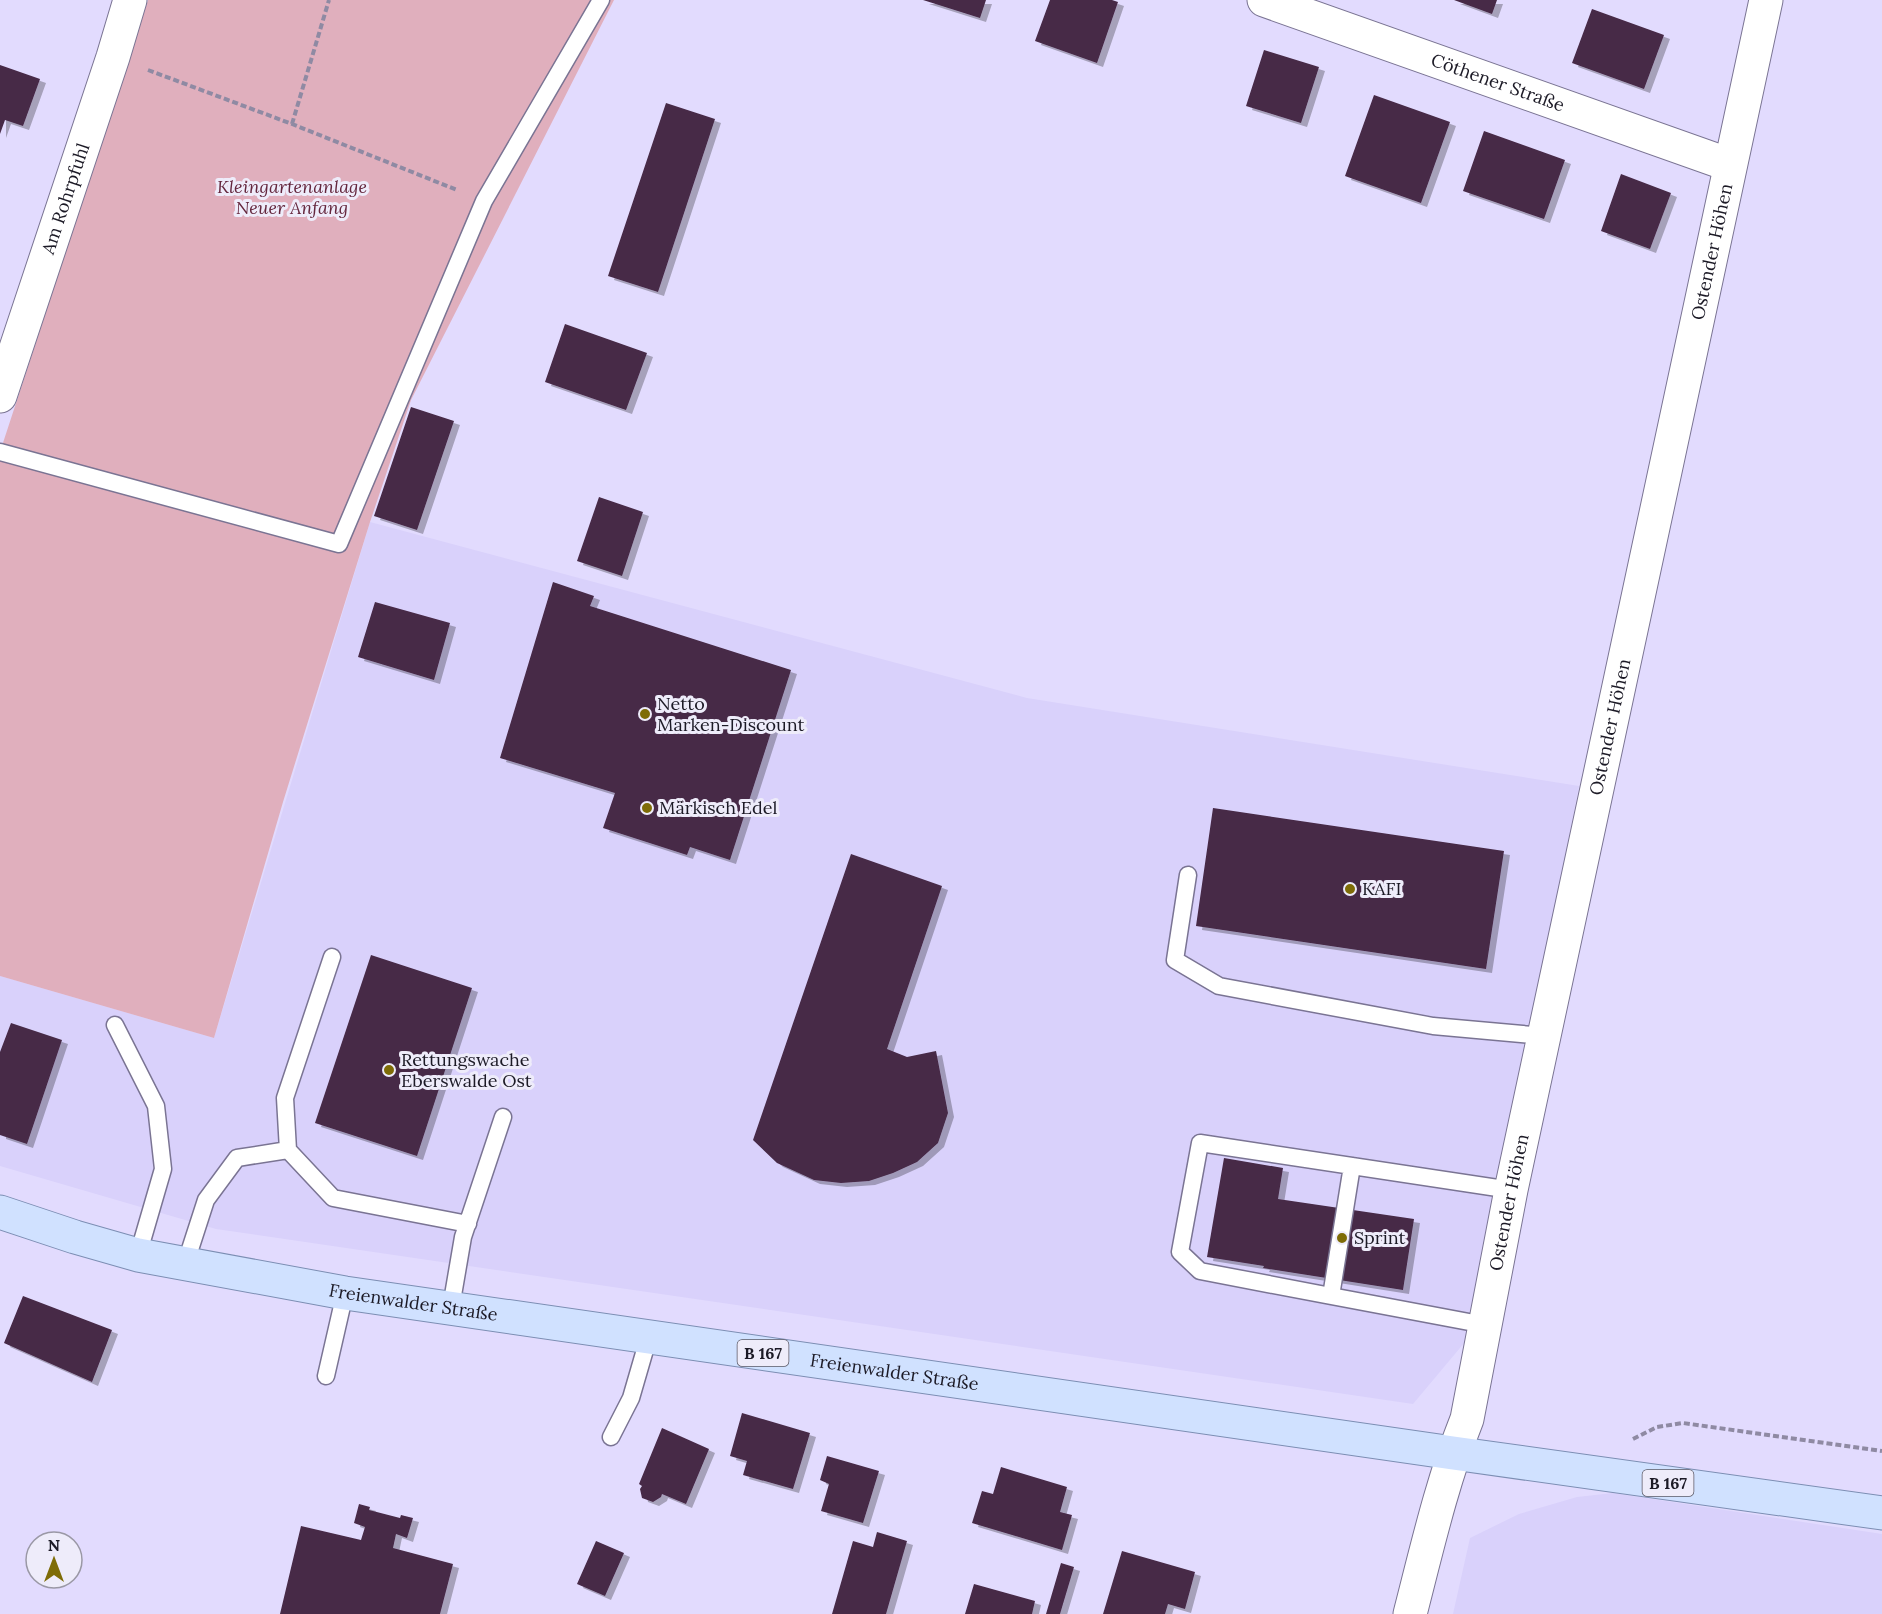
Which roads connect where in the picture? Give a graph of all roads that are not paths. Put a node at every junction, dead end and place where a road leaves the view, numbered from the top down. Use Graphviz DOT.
graph roads {
  1 [pos="130,0"];
  2 [pos="601,0"];
  3 [pos="1264,0"];
  4 [pos="1766,0"];
  5 [pos="1730,165"];
  6 [pos="0,396"];
  7 [pos="0,452"];
  8 [pos="1188,875"];
  9 [pos="332,957"];
  10 [pos="115,1025"];
  11 [pos="1544,1036"];
  12 [pos="503,1117"];
  13 [pos="288,1150"];
  14 [pos="1352,1166"];
  15 [pos="1511,1191"];
  16 [pos="0,1212"];
  17 [pos="468,1224"];
  18 [pos="138,1256"];
  19 [pos="185,1265"];
  20 [pos="345,1293"];
  21 [pos="1331,1296"];
  22 [pos="452,1308"];
  23 [pos="1485,1325"];
  24 [pos="649,1336"];
  25 [pos="326,1376"];
  26 [pos="611,1437"];
  27 [pos="1453,1453"];
  28 [pos="1882,1513"];
  29 [pos="1410,1614"];
  1 -- 6 [label="street, Am Rohrpfuhl"];
  2 -- 7 [label="lane"];
  3 -- 5 [label="street, Cöthener Straße"];
  4 -- 5 [label="street, Ostender Höhen"];
  5 -- 11 [label="street, Ostender Höhen"];
  8 -- 11 [label="lane"];
  9 -- 13 [label="lane"];
  10 -- 18 [label="lane"];
  11 -- 15 [label="street, Ostender Höhen"];
  12 -- 17 [label="lane"];
  13 -- 17 [label="lane"];
  13 -- 19 [label="lane"];
  14 -- 15 [label="lane"];
  14 -- 21 [label="lane"];
  14 -- 21 [label="lane"];
  15 -- 23 [label="street, Ostender Höhen"];
  16 -- 18 [label="main road, Freienwalder Straße / B 167"];
  17 -- 22 [label="lane"];
  18 -- 19 [label="main road, Freienwalder Straße / B 167"];
  19 -- 20 [label="main road, Freienwalder Straße / B 167"];
  20 -- 22 [label="main road, Freienwalder Straße / B 167"];
  20 -- 25 [label="lane"];
  21 -- 23 [label="lane"];
  22 -- 24 [label="main road, Freienwalder Straße / B 167"];
  23 -- 27 [label="street, Ostender Höhen"];
  24 -- 26 [label="lane"];
  24 -- 27 [label="main road, Freienwalder Straße / B 167"];
  27 -- 28 [label="main road, B 167"];
  27 -- 29 [label="street"];
}
